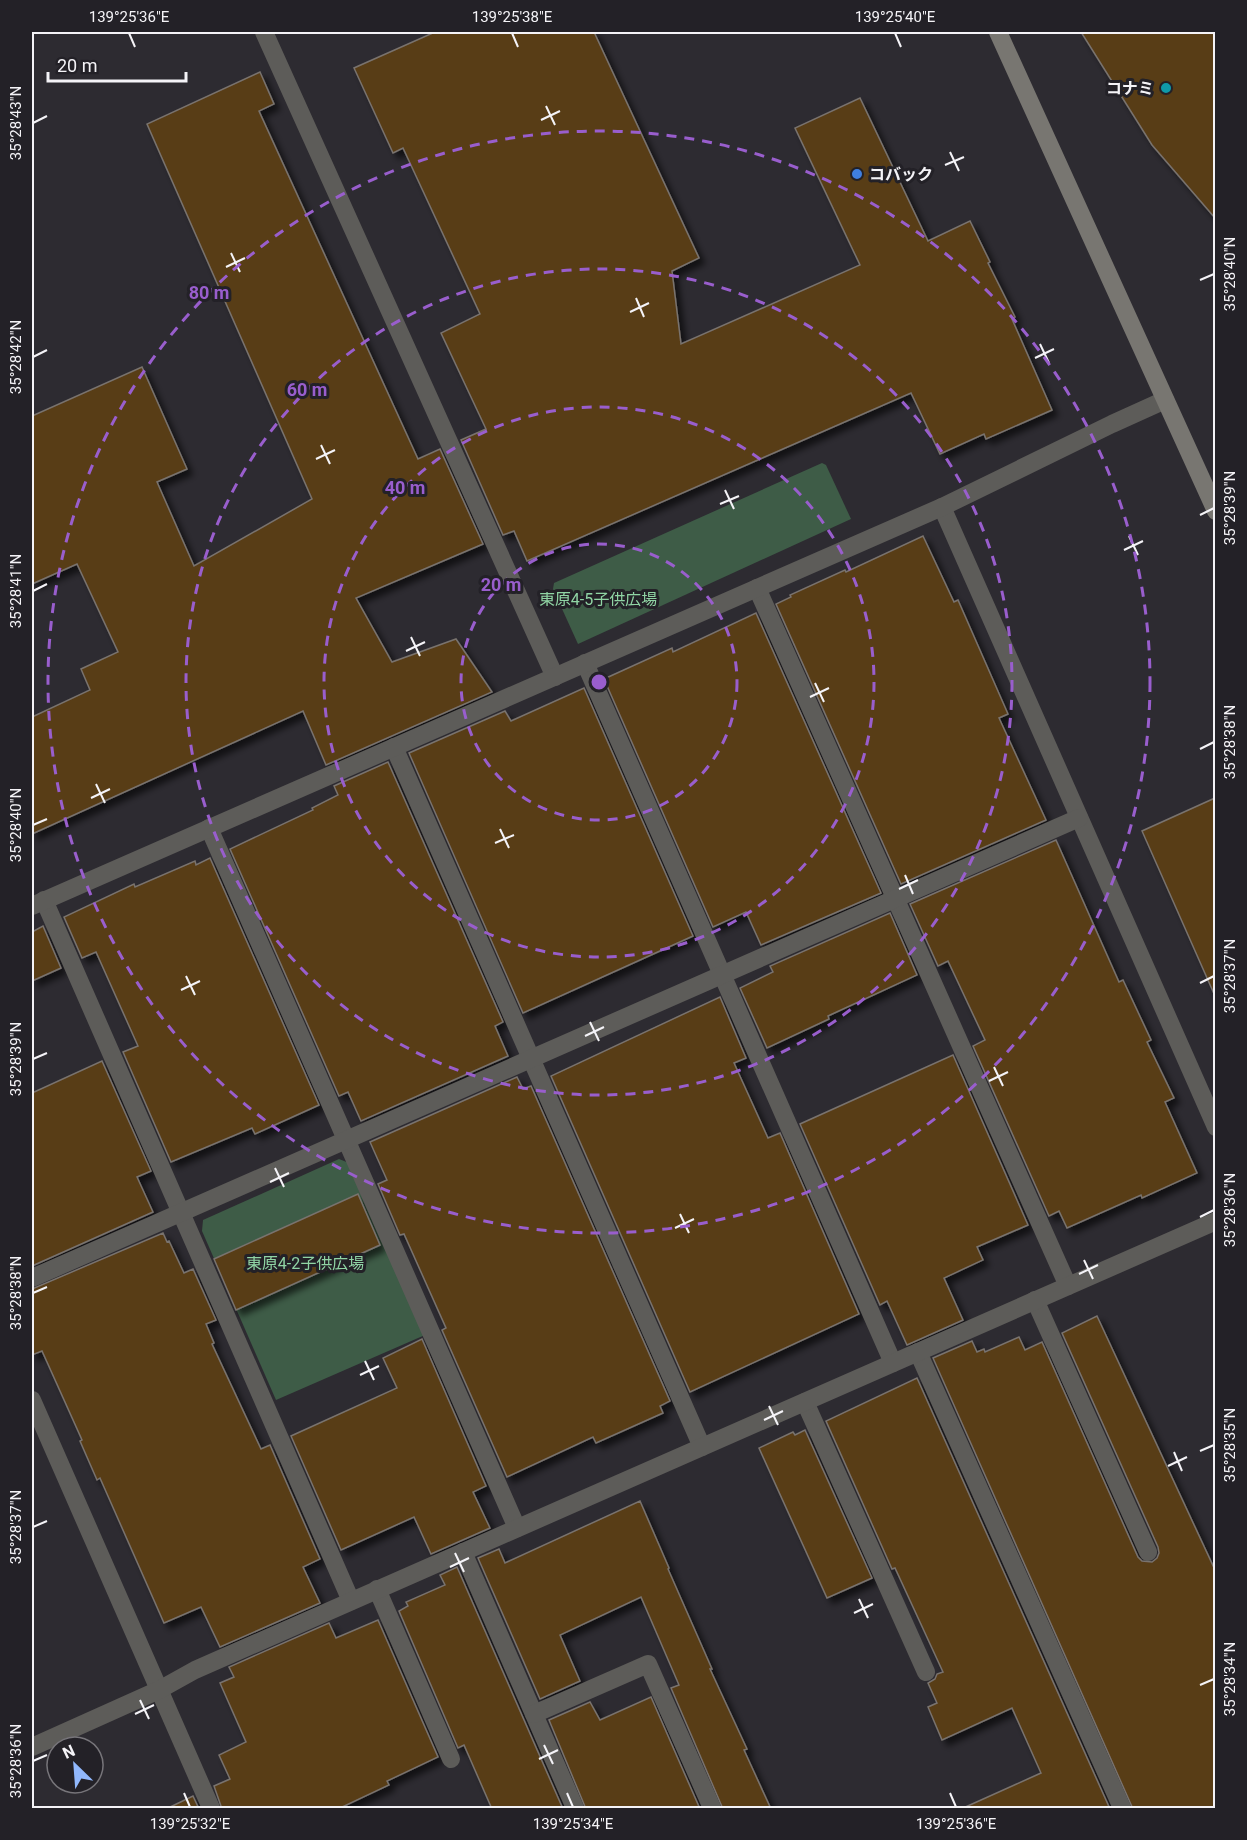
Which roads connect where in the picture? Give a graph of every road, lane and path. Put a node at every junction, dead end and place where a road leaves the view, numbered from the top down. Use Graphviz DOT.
graph roads {
  1 [pos="264,32"];
  2 [pos="998,32"];
  3 [pos="1165,400"];
  4 [pos="942,507"];
  5 [pos="1215,512"];
  6 [pos="758,588"];
  7 [pos="585,663"];
  8 [pos="555,677"];
  9 [pos="394,747"];
  10 [pos="1079,818"];
  11 [pos="209,828"];
  12 [pos="895,899"];
  13 [pos="38,903"];
  14 [pos="722,975"];
  15 [pos="531,1059"];
  16 [pos="1215,1127"];
  17 [pos="346,1140"];
  18 [pos="181,1212"];
  19 [pos="1215,1221"];
  20 [pos="32,1278"];
  21 [pos="1068,1286"];
  22 [pos="1035,1300"];
  23 [pos="918,1352"];
  24 [pos="892,1363"];
  25 [pos="32,1400"];
  26 [pos="805,1402"];
  27 [pos="702,1447"];
  28 [pos="517,1528"];
  29 [pos="463,1552"];
  30 [pos="1148,1552"];
  31 [pos="377,1589"];
  32 [pos="351,1601"];
  33 [pos="926,1672"];
  34 [pos="159,1690"];
  35 [pos="534,1714"];
  36 [pos="32,1747"];
  37 [pos="451,1759"];
  38 [pos="211,1809"];
  39 [pos="575,1809"];
  40 [pos="712,1809"];
  41 [pos="1122,1809"];
  1 -- 8 [label="street"];
  2 -- 3 [label="street"];
  3 -- 4 [label="street"];
  3 -- 5 [label="street"];
  4 -- 6 [label="street"];
  4 -- 10 [label="street"];
  6 -- 7 [label="street"];
  6 -- 12 [label="street"];
  7 -- 8 [label="street"];
  7 -- 14 [label="street"];
  8 -- 9 [label="street"];
  9 -- 11 [label="street"];
  9 -- 15 [label="street"];
  10 -- 12 [label="street"];
  10 -- 16 [label="street"];
  11 -- 13 [label="street"];
  11 -- 17 [label="street"];
  12 -- 14 [label="street"];
  12 -- 21 [label="street"];
  13 -- 18 [label="street"];
  14 -- 15 [label="street"];
  14 -- 24 [label="street"];
  15 -- 17 [label="street"];
  15 -- 27 [label="street"];
  17 -- 18 [label="street"];
  17 -- 28 [label="street"];
  18 -- 20 [label="street"];
  18 -- 32 [label="street"];
  19 -- 21 [label="street"];
  21 -- 22 [label="street"];
  22 -- 23 [label="street"];
  22 -- 30 [label="street"];
  23 -- 24 [label="street"];
  23 -- 41 [label="street"];
  24 -- 26 [label="street"];
  25 -- 34 [label="street"];
  26 -- 27 [label="street"];
  26 -- 33 [label="street"];
  27 -- 28 [label="street"];
  28 -- 29 [label="street"];
  29 -- 31 [label="street"];
  29 -- 35 [label="street"];
  31 -- 32 [label="street"];
  31 -- 37 [label="street"];
  32 -- 34 [label="street"];
  34 -- 36 [label="street"];
  34 -- 38 [label="street"];
  35 -- 39 [label="street"];
  35 -- 40 [label="street"];
}
